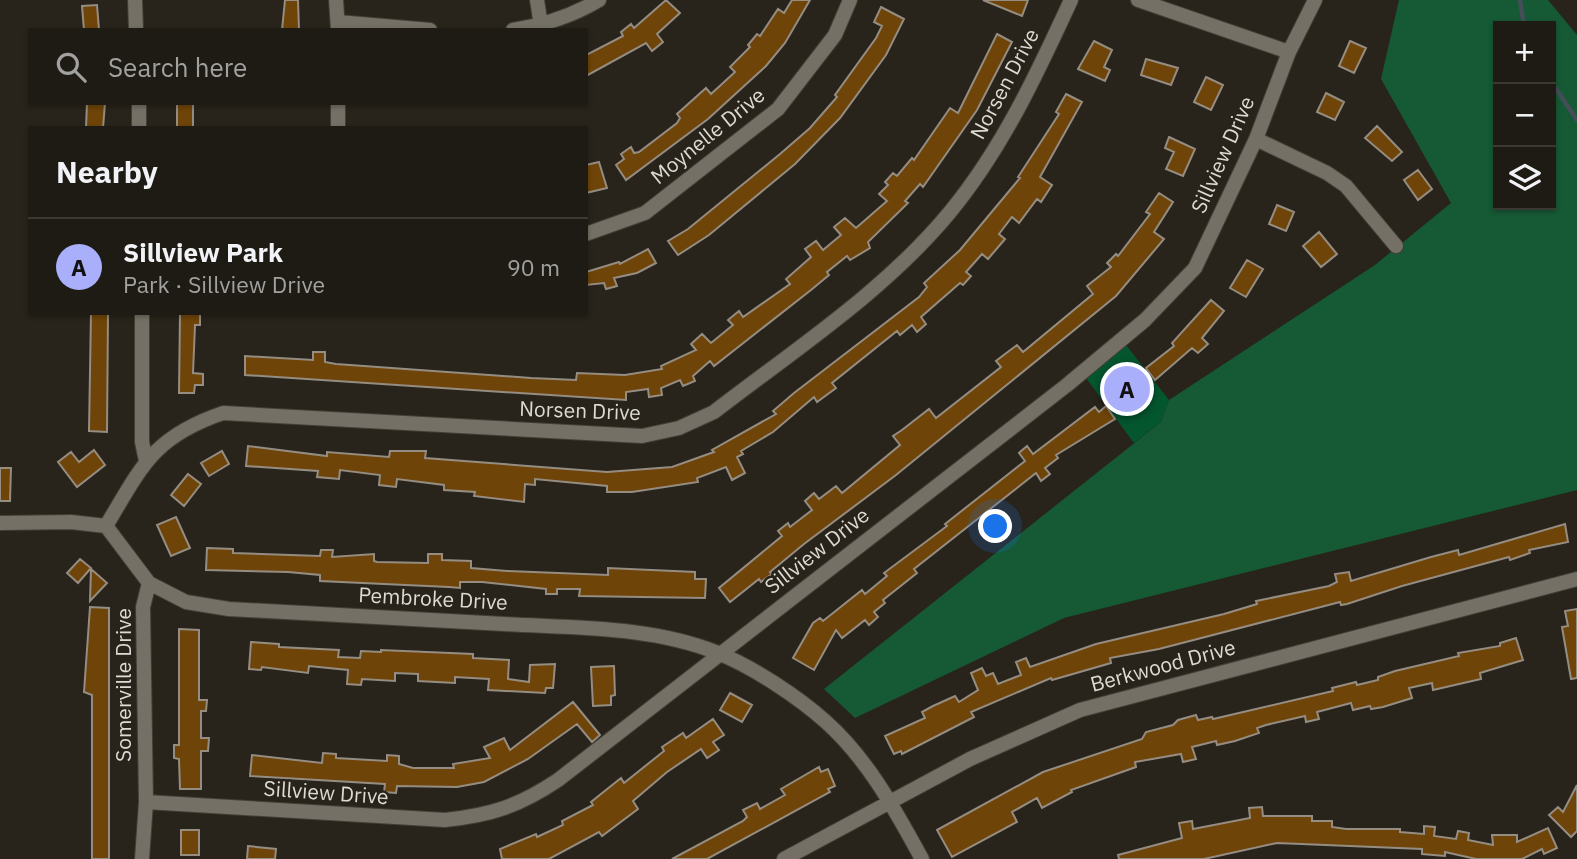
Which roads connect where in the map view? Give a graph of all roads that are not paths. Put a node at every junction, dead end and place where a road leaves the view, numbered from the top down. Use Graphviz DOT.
graph roads {
  1 [pos="135,0"];
  2 [pos="336,0"];
  3 [pos="537,0"];
  4 [pos="599,0"];
  5 [pos="850,0"];
  6 [pos="1071,0"];
  7 [pos="1138,0"];
  8 [pos="1315,0"];
  9 [pos="338,26"];
  10 [pos="541,26"];
  11 [pos="136,28"];
  12 [pos="384,28"];
  13 [pos="527,28"];
  14 [pos="1289,52"];
  15 [pos="139,105"];
  16 [pos="338,105"];
  17 [pos="139,126"];
  18 [pos="338,126"];
  19 [pos="1256,139"];
  20 [pos="588,233"];
  21 [pos="1396,246"];
  22 [pos="142,315"];
  23 [pos="146,461"];
  24 [pos="0,523"];
  25 [pos="106,526"];
  26 [pos="1577,579"];
  27 [pos="149,583"];
  28 [pos="719,653"];
  29 [pos="146,802"];
  30 [pos="891,804"];
  31 [pos="142,859"];
  32 [pos="784,859"];
  33 [pos="922,859"];
  1 -- 11 [label="street"];
  2 -- 9 [label="street"];
  3 -- 10 [label="street"];
  4 -- 10 [label="street"];
  5 -- 20 [label="street, Moynelle Drive"];
  6 -- 23 [label="street, Norsen Drive"];
  7 -- 14 [label="street"];
  8 -- 14 [label="street, Sillview Drive"];
  9 -- 12 [label="street"];
  10 -- 13 [label="street"];
  14 -- 19 [label="street, Sillview Drive"];
  15 -- 17 [label="street"];
  16 -- 18 [label="street"];
  19 -- 21 [label="street"];
  19 -- 28 [label="street, Sillview Drive"];
  22 -- 23 [label="street"];
  23 -- 25 [label="street, Norsen Drive"];
  24 -- 25 [label="street"];
  25 -- 27 [label="street, Somerville Drive"];
  26 -- 30 [label="street, Berkwood Drive"];
  27 -- 28 [label="street, Pembroke Drive"];
  27 -- 29 [label="street, Somerville Drive"];
  28 -- 29 [label="street, Sillview Drive"];
  28 -- 30 [label="street, Pembroke Drive"];
  29 -- 31 [label="street, Somerville Drive"];
  30 -- 32 [label="street, Berkwood Drive"];
  30 -- 33 [label="street, Pembroke Drive"];
}
